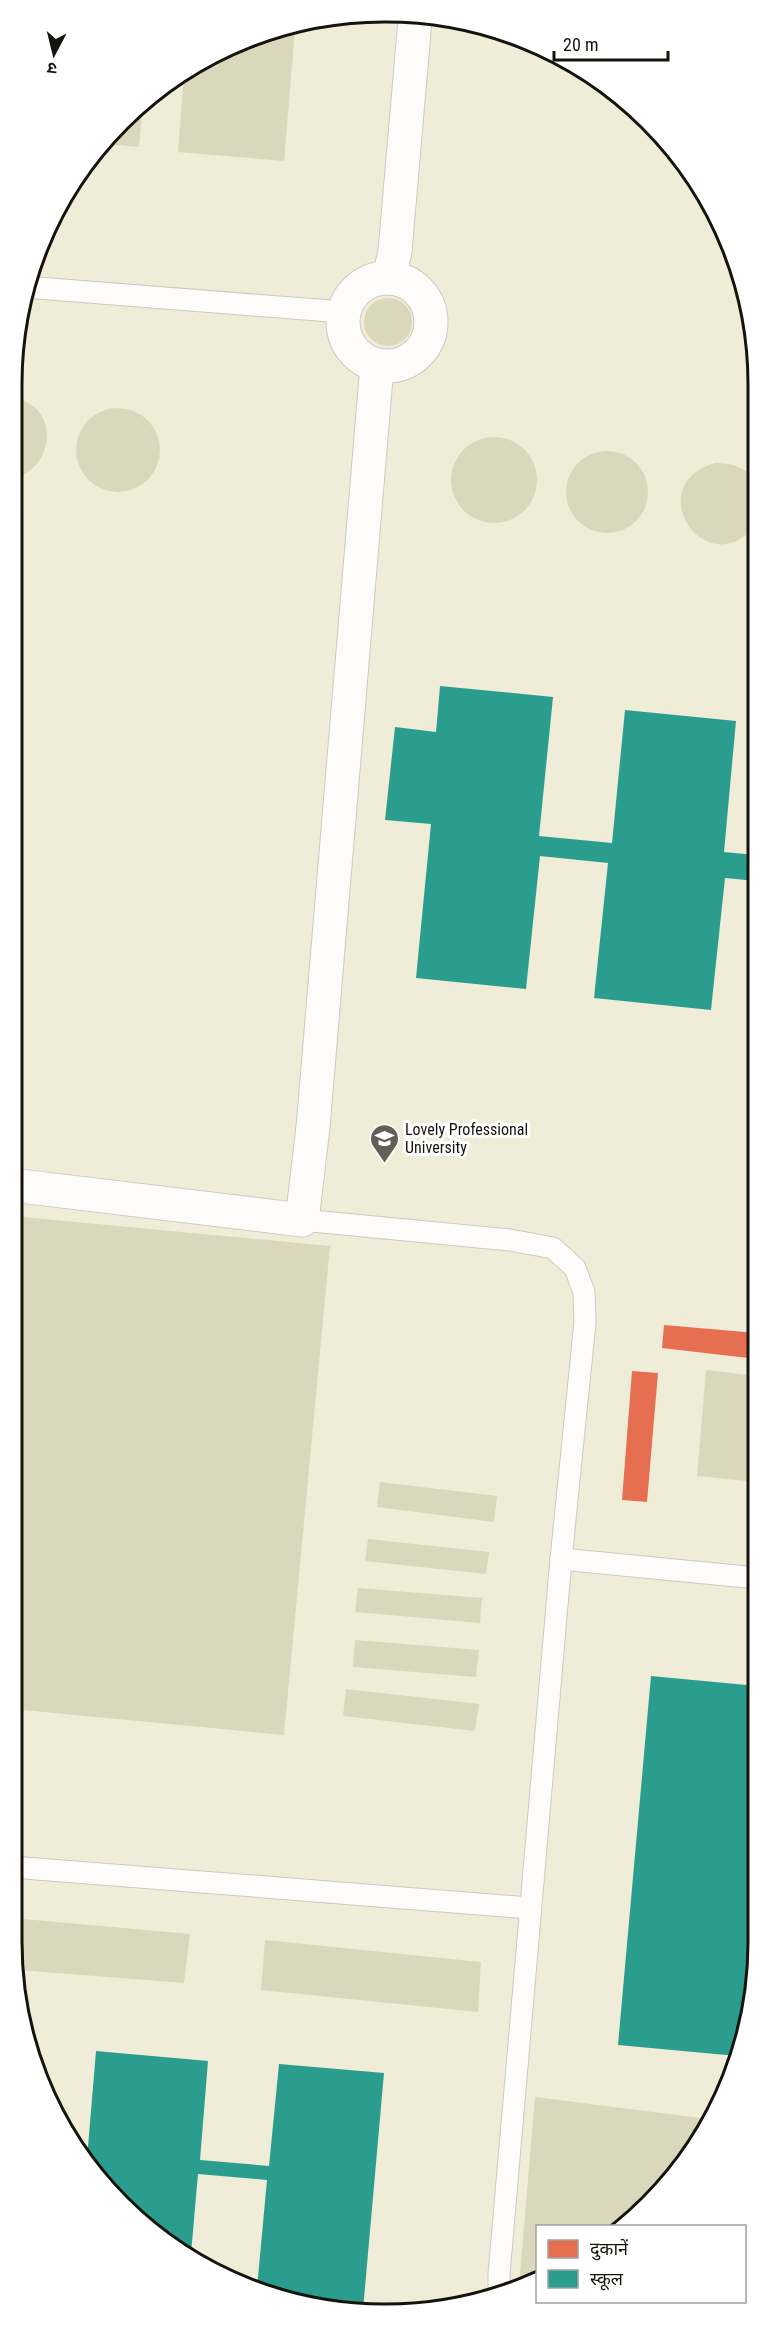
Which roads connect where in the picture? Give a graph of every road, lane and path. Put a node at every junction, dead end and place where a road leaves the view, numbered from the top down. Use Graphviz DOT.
graph roads {
  1 [pos="415,24"];
  2 [pos="389,278"];
  3 [pos="36,288"];
  4 [pos="343,312"];
  5 [pos="377,366"];
  6 [pos="22,1186"];
  7 [pos="302,1220"];
  8 [pos="561,1559"];
  9 [pos="748,1577"];
  10 [pos="22,1868"];
  11 [pos="530,1908"];
  12 [pos="499,2286"];
  1 -- 2 [label="street"];
  2 -- 4 [label="street"];
  2 -- 5 [label="street"];
  3 -- 4 [label="lane"];
  4 -- 5 [label="street"];
  5 -- 7 [label="street"];
  6 -- 7 [label="street"];
  7 -- 8 [label="lane"];
  8 -- 9 [label="lane"];
  8 -- 11 [label="lane"];
  10 -- 11 [label="lane"];
  11 -- 12 [label="lane"];
}
